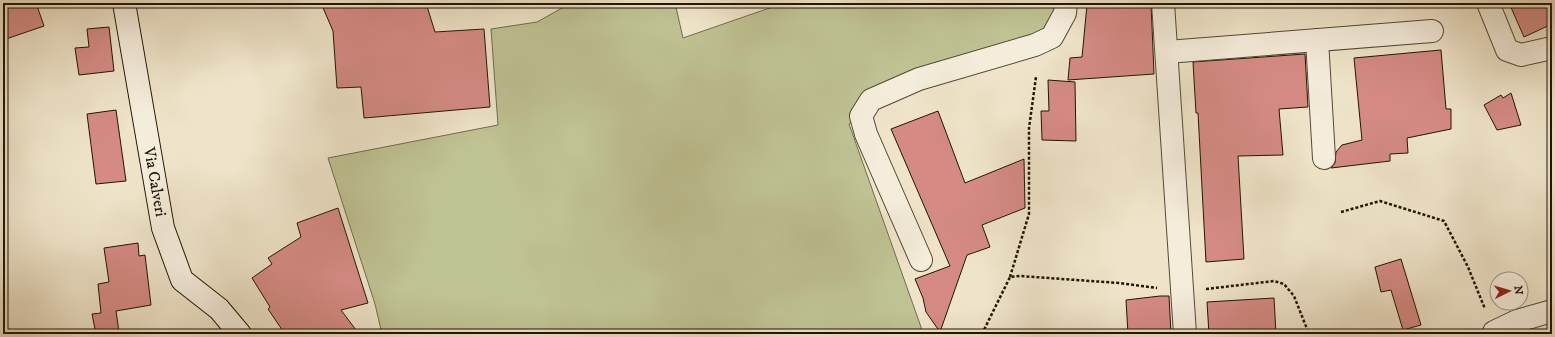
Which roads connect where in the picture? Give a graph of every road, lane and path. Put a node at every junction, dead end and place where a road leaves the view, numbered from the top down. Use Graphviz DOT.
graph roads {
  1 [pos="124,3"];
  2 [pos="1066,3"];
  3 [pos="1164,3"];
  4 [pos="1488,3"];
  5 [pos="1432,31"];
  6 [pos="1317,40"];
  7 [pos="1552,48"];
  8 [pos="1167,52"];
  9 [pos="1036,77"];
  10 [pos="1324,158"];
  11 [pos="1341,212"];
  12 [pos="921,260"];
  13 [pos="1010,277"];
  14 [pos="1182,291"];
  15 [pos="1552,311"];
  16 [pos="1492,333"];
  17 [pos="240,334"];
  18 [pos="982,334"];
  19 [pos="1185,334"];
  20 [pos="1309,334"];
  1 -- 17 [label="street, Via Calveri"];
  2 -- 12 [label="street"];
  3 -- 8 [label="street"];
  4 -- 7 [label="street"];
  5 -- 6 [label="street"];
  6 -- 8 [label="street"];
  6 -- 10 [label="street"];
  8 -- 14 [label="street"];
  9 -- 13 [label="path"];
  11 -- 16 [label="path"];
  13 -- 14 [label="path"];
  13 -- 18 [label="path"];
  14 -- 19 [label="street"];
  14 -- 20 [label="path"];
  15 -- 16 [label="street"];
}
